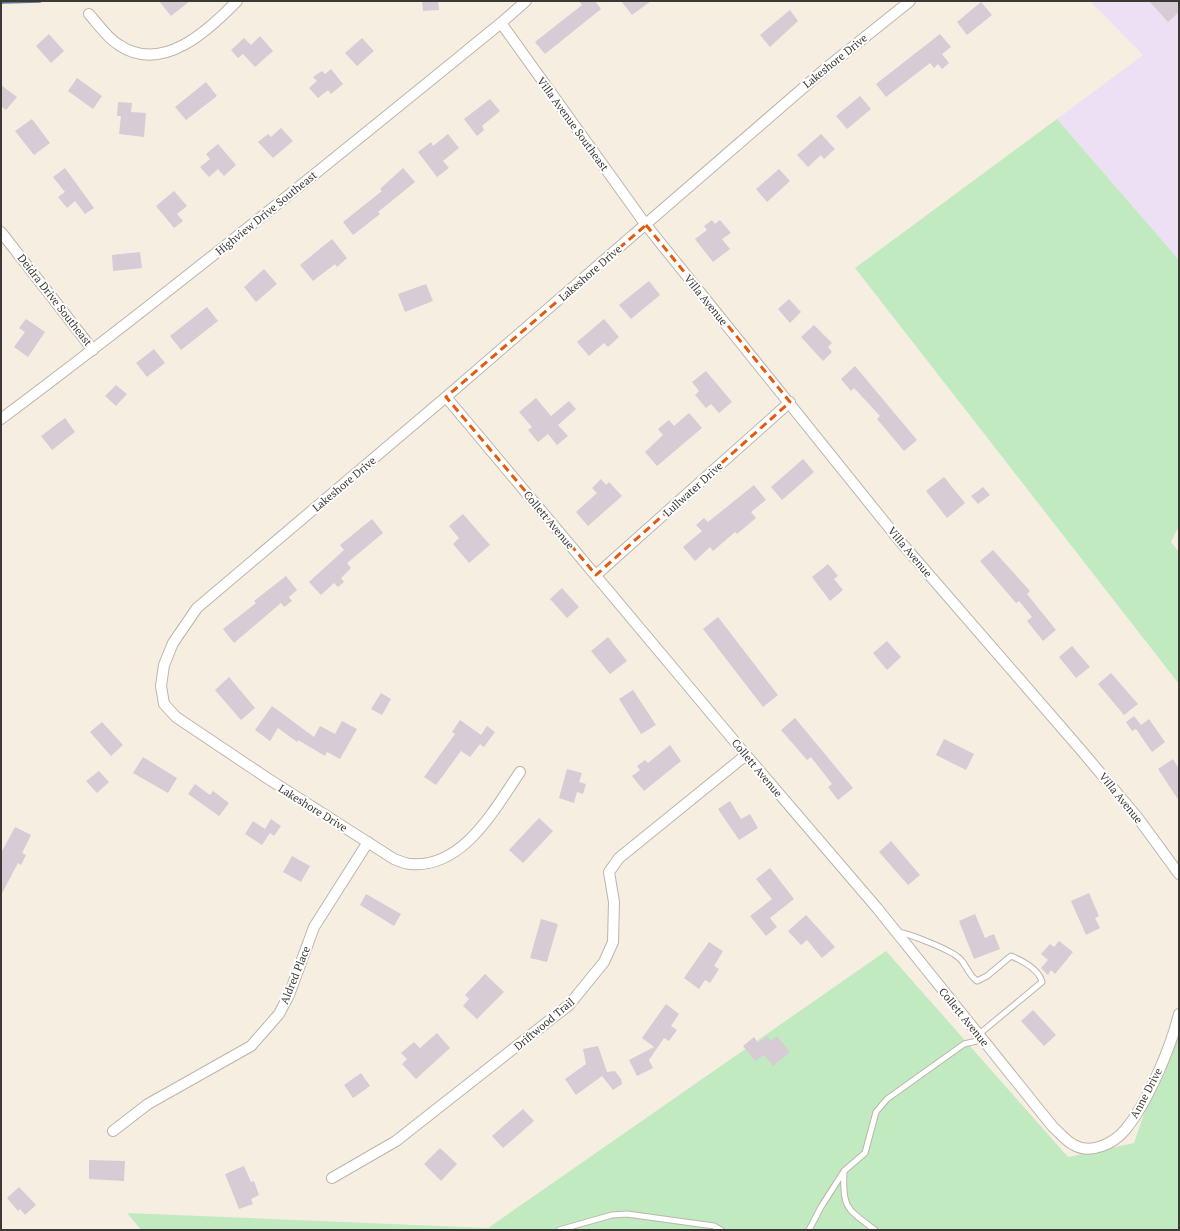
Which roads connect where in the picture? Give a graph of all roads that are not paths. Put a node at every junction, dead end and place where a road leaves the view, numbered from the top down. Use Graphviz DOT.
graph roads {
  1 [pos="238,1"];
  2 [pos="526,1"];
  3 [pos="910,1"];
  4 [pos="89,14"];
  5 [pos="501,23"];
  6 [pos="646,225"];
  7 [pos="1,232"];
  8 [pos="93,350"];
  9 [pos="446,397"];
  10 [pos="790,402"];
  11 [pos="1,419"];
  12 [pos="596,575"];
  13 [pos="746,755"];
  14 [pos="520,772"];
  15 [pos="368,842"];
  16 [pos="1179,874"];
  17 [pos="895,931"];
  18 [pos="1179,1014"];
  19 [pos="980,1037"];
  20 [pos="114,1131"];
  21 [pos="1067,1139"];
  22 [pos="844,1171"];
  23 [pos="332,1178"];
  24 [pos="559,1230"];
  25 [pos="721,1230"];
  26 [pos="809,1230"];
  27 [pos="875,1230"];
  1 -- 4 [label="street"];
  2 -- 5 [label="street, Highview Drive Southeast"];
  3 -- 6 [label="street, Lakeshore Drive"];
  5 -- 6 [label="street, Villa Avenue Southeast"];
  5 -- 8 [label="street, Highview Drive Southeast"];
  6 -- 9 [label="street, Lakeshore Drive"];
  6 -- 10 [label="street, Villa Avenue"];
  7 -- 8 [label="street, Deidra Drive Southeast"];
  8 -- 11 [label="street, Highview Drive Southeast"];
  9 -- 12 [label="street, Collett Avenue"];
  9 -- 15 [label="street, Lakeshore Drive"];
  10 -- 12 [label="street, Lullwater Drive"];
  10 -- 16 [label="street, Villa Avenue"];
  12 -- 13 [label="street, Collett Avenue"];
  13 -- 17 [label="street, Collett Avenue"];
  13 -- 23 [label="street, Driftwood Trail"];
  14 -- 15 [label="street, Lakeshore Drive"];
  15 -- 20 [label="street, Aldred Place"];
  17 -- 19 [label="street, Collett Avenue"];
  17 -- 19 [label="lane"];
  18 -- 21 [label="street, Anne Drive"];
  19 -- 21 [label="street, Collett Avenue"];
  19 -- 22 [label="lane"];
  22 -- 26 [label="lane"];
  22 -- 27 [label="lane"];
  24 -- 25 [label="lane"];
}
